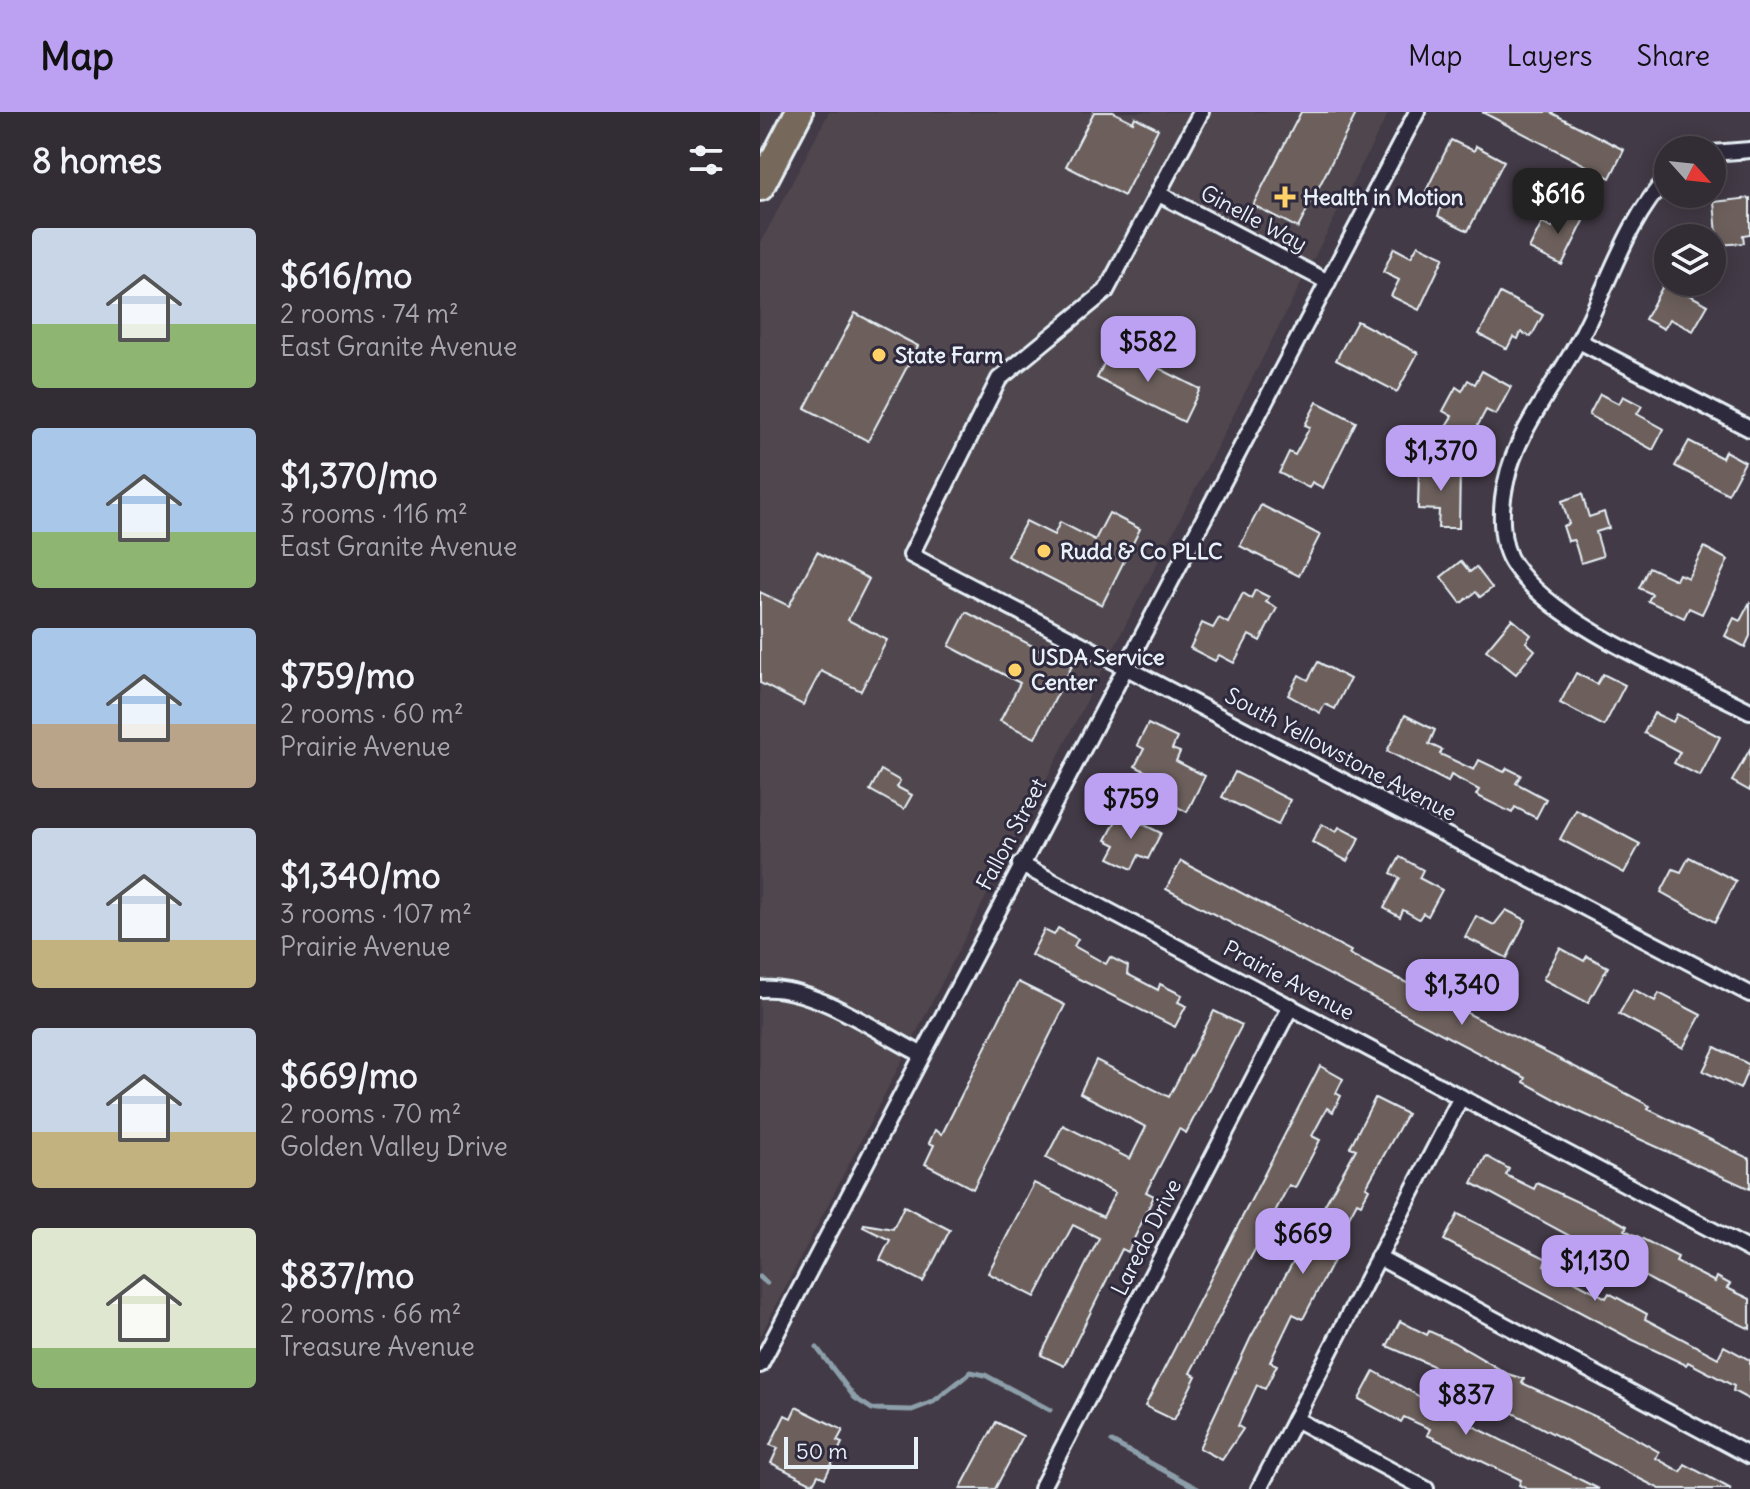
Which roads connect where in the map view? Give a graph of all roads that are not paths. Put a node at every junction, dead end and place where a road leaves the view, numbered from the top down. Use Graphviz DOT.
graph roads {
  1 [pos="799,112"];
  2 [pos="1201,112"];
  3 [pos="1417,112"];
  4 [pos="1750,150"];
  5 [pos="1726,152"];
  6 [pos="760,187"];
  7 [pos="1159,194"];
  8 [pos="1654,196"];
  9 [pos="1328,282"];
  10 [pos="1579,341"];
  11 [pos="1750,429"];
  12 [pos="1125,666"];
  13 [pos="1750,711"];
  14 [pos="1020,864"];
  15 [pos="760,989"];
  16 [pos="1750,994"];
  17 [pos="1291,1006"];
  18 [pos="921,1054"];
  19 [pos="1461,1097"];
  20 [pos="1750,1250"];
  21 [pos="1378,1257"];
  22 [pos="760,1365"];
  23 [pos="1295,1419"];
  24 [pos="1750,1456"];
  25 [pos="1041,1489"];
  26 [pos="1259,1489"];
  27 [pos="1426,1489"];
  1 -- 6 [label="highway"];
  2 -- 7 [label="street"];
  3 -- 9 [label="street, Fallon Street"];
  4 -- 5 [label="street"];
  7 -- 9 [label="street, Ginelle Way"];
  7 -- 12 [label="street, South Yellowstone Avenue"];
  8 -- 10 [label="street"];
  9 -- 12 [label="street, Fallon Street"];
  10 -- 11 [label="street"];
  10 -- 13 [label="street"];
  12 -- 14 [label="street, Fallon Street"];
  12 -- 16 [label="street, South Yellowstone Avenue"];
  14 -- 17 [label="street, Prairie Avenue"];
  14 -- 18 [label="street, Fallon Street"];
  15 -- 18 [label="street"];
  17 -- 19 [label="street, Prairie Avenue"];
  17 -- 25 [label="street, Laredo Drive"];
  18 -- 22 [label="street, Fallon Street"];
  19 -- 20 [label="street, Prairie Avenue"];
  19 -- 21 [label="street"];
  21 -- 23 [label="street"];
  21 -- 24 [label="street"];
  23 -- 26 [label="street"];
  23 -- 27 [label="street"];
}
